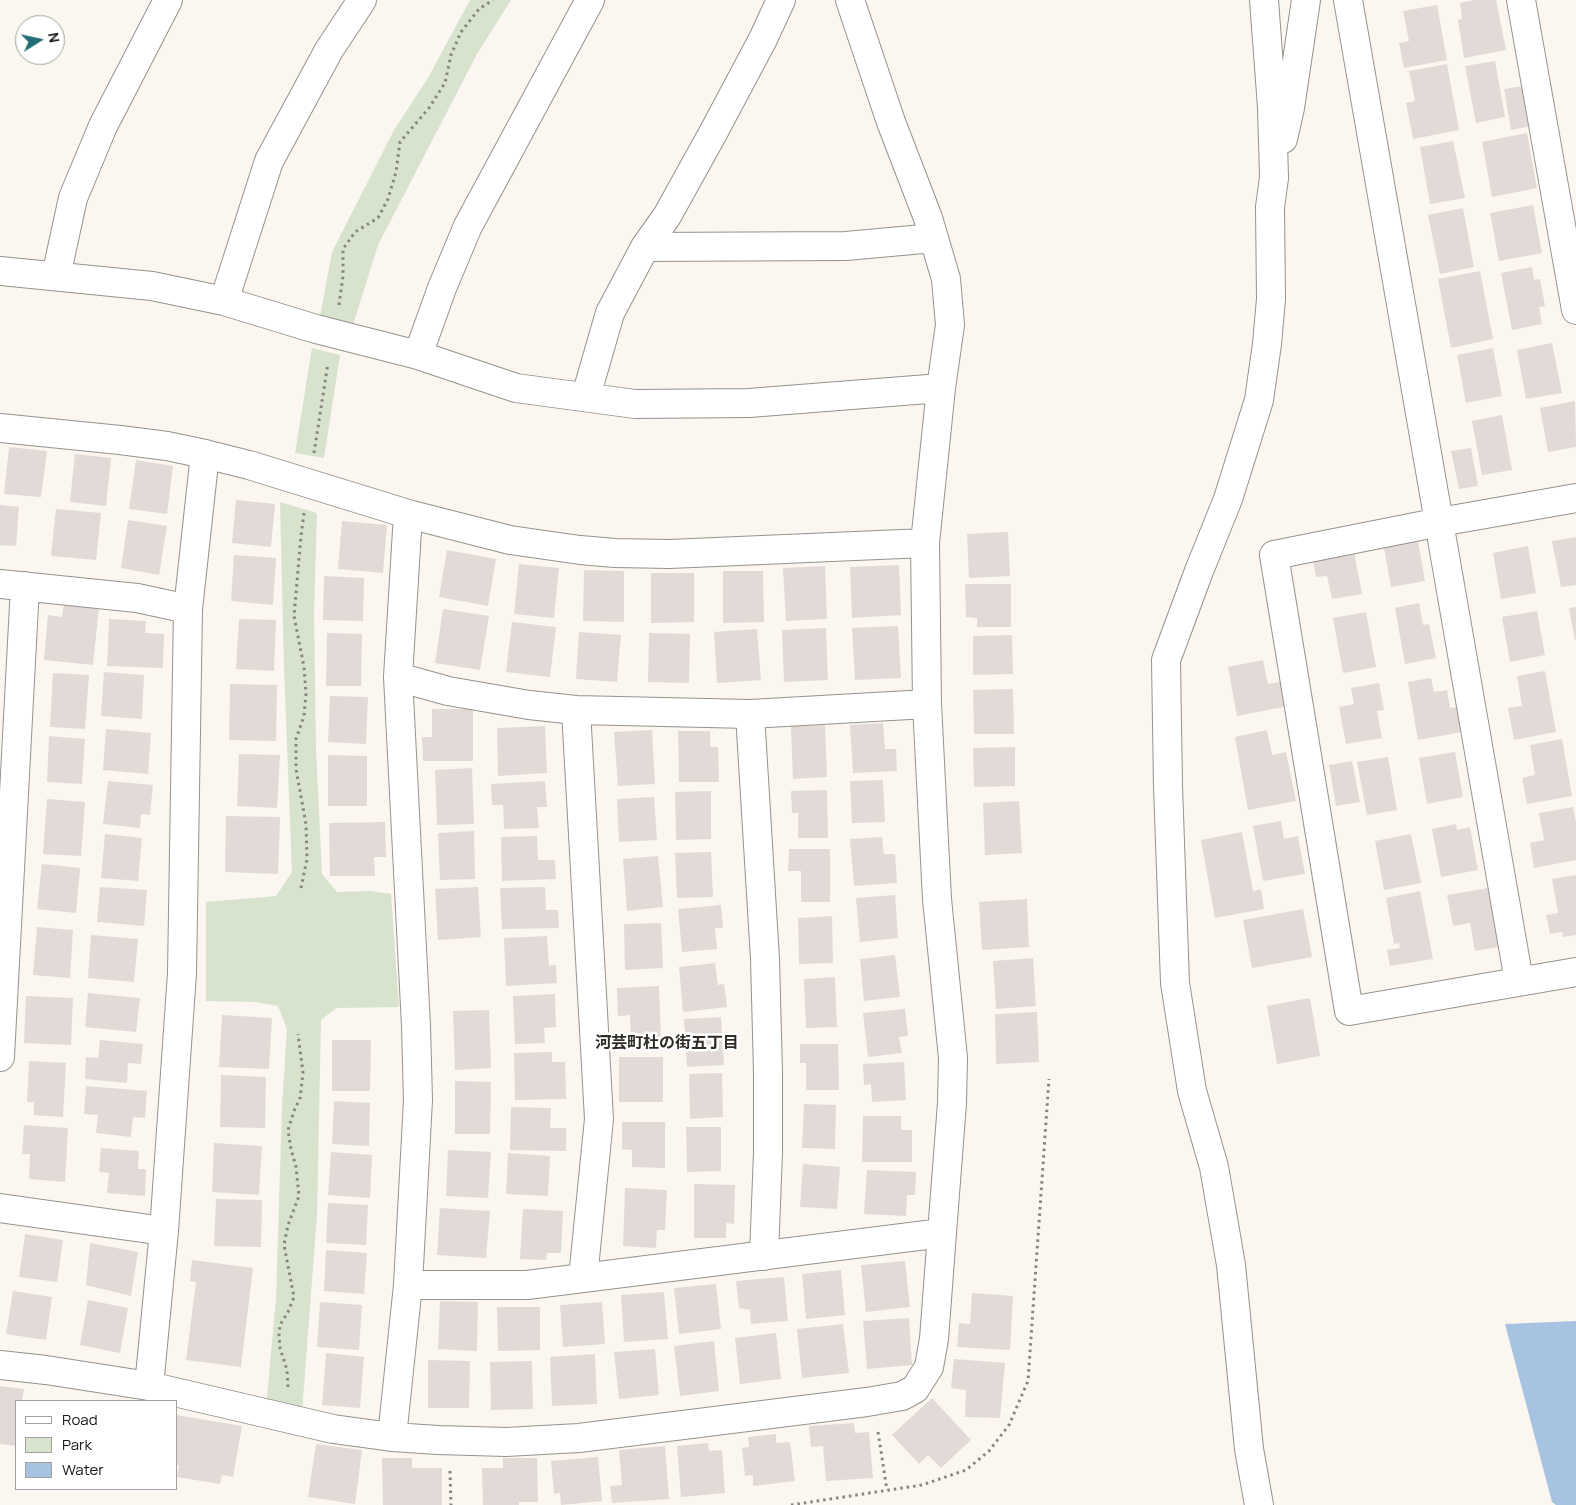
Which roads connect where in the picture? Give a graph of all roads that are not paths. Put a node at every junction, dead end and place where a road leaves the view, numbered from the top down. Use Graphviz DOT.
graph roads {
  1 [pos="168,0"];
  2 [pos="362,0"];
  3 [pos="590,0"];
  4 [pos="781,0"];
  5 [pos="850,0"];
  6 [pos="1264,0"];
  7 [pos="1306,0"];
  8 [pos="1348,0"];
  9 [pos="1521,0"];
  10 [pos="1274,178"];
  11 [pos="934,238"];
  12 [pos="644,247"];
  13 [pos="0,271"];
  14 [pos="56,276"];
  15 [pos="224,301"];
  16 [pos="1576,310"];
  17 [pos="418,355"];
  18 [pos="941,388"];
  19 [pos="586,396"];
  20 [pos="0,428"];
  21 [pos="205,454"];
  22 [pos="1576,498"];
  23 [pos="408,514"];
  24 [pos="1440,522"];
  25 [pos="925,543"];
  26 [pos="12,585"];
  27 [pos="188,609"];
  28 [pos="398,677"];
  29 [pos="927,704"];
  30 [pos="576,710"];
  31 [pos="750,714"];
  32 [pos="1576,972"];
  33 [pos="1519,982"];
  34 [pos="0,1057"];
  35 [pos="0,1208"];
  36 [pos="164,1231"];
  37 [pos="942,1232"];
  38 [pos="764,1256"];
  39 [pos="583,1278"];
  40 [pos="408,1285"];
  41 [pos="0,1365"];
  42 [pos="149,1386"];
  43 [pos="392,1437"];
  44 [pos="1259,1505"];
  1 -- 14 [label="street"];
  2 -- 15 [label="street"];
  3 -- 17 [label="street"];
  4 -- 12 [label="street"];
  5 -- 11 [label="street"];
  6 -- 10 [label="street"];
  7 -- 10 [label="street"];
  8 -- 24 [label="street"];
  9 -- 16 [label="street"];
  10 -- 44 [label="street"];
  11 -- 12 [label="street"];
  11 -- 18 [label="street"];
  12 -- 19 [label="street"];
  13 -- 14 [label="street"];
  14 -- 15 [label="street"];
  15 -- 17 [label="street"];
  17 -- 19 [label="street"];
  18 -- 19 [label="street"];
  18 -- 25 [label="street"];
  20 -- 21 [label="street"];
  21 -- 23 [label="street"];
  21 -- 27 [label="street"];
  22 -- 24 [label="street"];
  23 -- 25 [label="street"];
  23 -- 28 [label="street"];
  24 -- 33 [label="street"];
  24 -- 33 [label="street"];
  25 -- 29 [label="street"];
  26 -- 27 [label="street"];
  26 -- 34 [label="street"];
  27 -- 36 [label="street"];
  28 -- 30 [label="street"];
  28 -- 40 [label="street"];
  29 -- 31 [label="street"];
  29 -- 37 [label="street"];
  30 -- 31 [label="street"];
  30 -- 39 [label="street"];
  31 -- 38 [label="street"];
  32 -- 33 [label="street"];
  35 -- 36 [label="street"];
  36 -- 42 [label="street"];
  37 -- 38 [label="street"];
  37 -- 43 [label="street"];
  38 -- 39 [label="street"];
  39 -- 40 [label="street"];
  40 -- 43 [label="street"];
  41 -- 42 [label="street"];
  42 -- 43 [label="street"];
}
